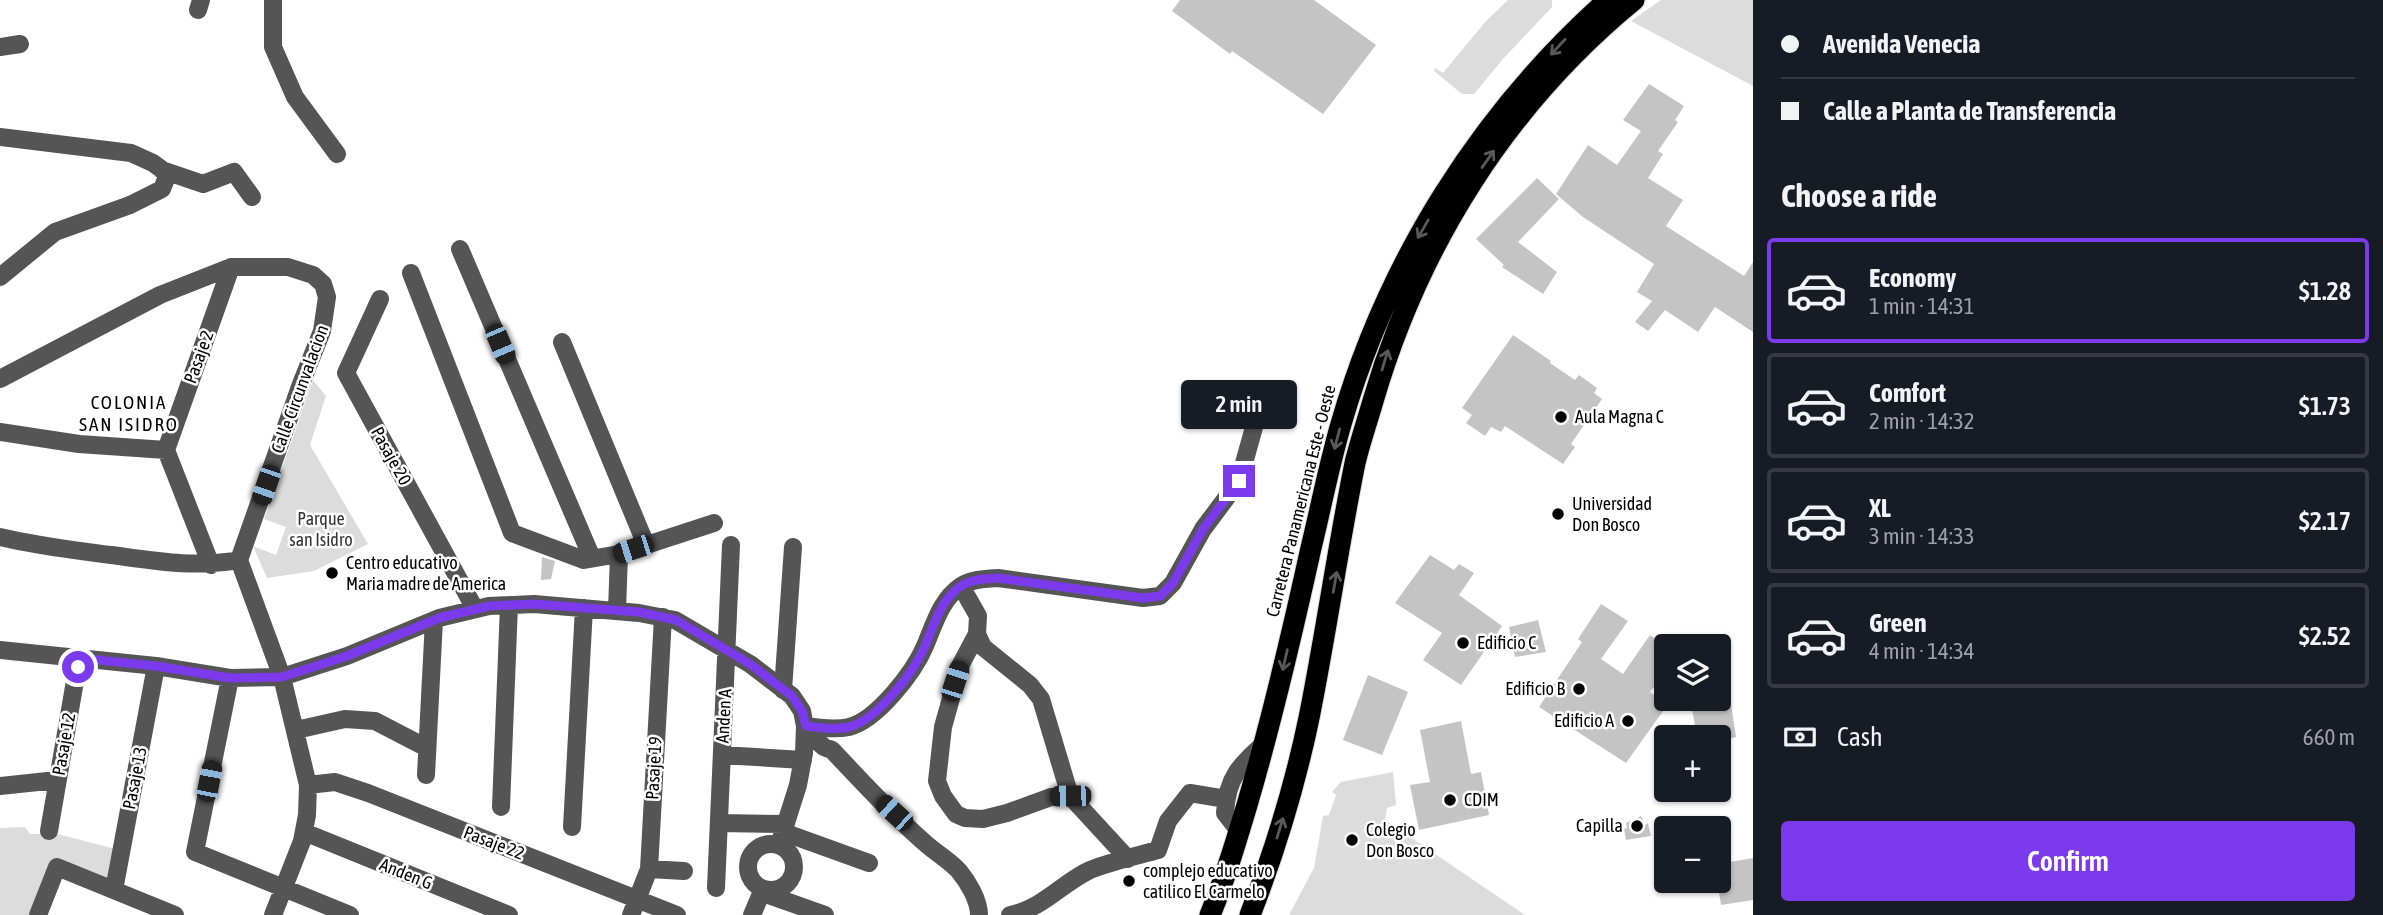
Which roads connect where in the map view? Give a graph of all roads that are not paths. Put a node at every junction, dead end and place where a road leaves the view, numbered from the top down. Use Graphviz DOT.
graph roads {
  1 [pos="272,0"];
  2 [pos="1608,0"];
  3 [pos="1634,0"];
  4 [pos="20,44"];
  5 [pos="0,47"];
  6 [pos="0,137"];
  7 [pos="337,155"];
  8 [pos="162,170"];
  9 [pos="253,197"];
  10 [pos="460,249"];
  11 [pos="231,267"];
  12 [pos="411,272"];
  13 [pos="0,277"];
  14 [pos="380,299"];
  15 [pos="562,342"];
  16 [pos="0,379"];
  17 [pos="1258,413"];
  18 [pos="0,432"];
  19 [pos="166,450"];
  20 [pos="714,523"];
  21 [pos="0,537"];
  22 [pos="646,545"];
  23 [pos="731,545"];
  24 [pos="793,547"];
  25 [pos="619,554"];
  26 [pos="592,558"];
  27 [pos="239,560"];
  28 [pos="211,565"];
  29 [pos="961,586"];
  30 [pos="509,605"];
  31 [pos="584,608"];
  32 [pos="475,609"];
  33 [pos="617,611"];
  34 [pos="663,617"];
  35 [pos="434,620"];
  36 [pos="977,634"];
  37 [pos="0,650"];
  38 [pos="728,650"];
  39 [pos="79,658"];
  40 [pos="156,666"];
  41 [pos="282,677"];
  42 [pos="230,678"];
  43 [pos="783,690"];
  44 [pos="811,727"];
  45 [pos="296,730"];
  46 [pos="1266,742"];
  47 [pos="427,748"];
  48 [pos="722,755"];
  49 [pos="803,760"];
  50 [pos="425,775"];
  51 [pos="57,780"];
  52 [pos="308,785"];
  53 [pos="0,786"];
  54 [pos="1070,796"];
  55 [pos="1226,799"];
  56 [pos="501,807"];
  57 [pos="719,823"];
  58 [pos="572,827"];
  59 [pos="49,831"];
  60 [pos="1239,831"];
  61 [pos="304,832"];
  62 [pos="782,834"];
  63 [pos="1128,859"];
  64 [pos="869,863"];
  65 [pos="649,869"];
  66 [pos="684,871"];
  67 [pos="284,888"];
  68 [pos="716,888"];
  69 [pos="114,890"];
  70 [pos="762,891"];
  71 [pos="634,907"];
  72 [pos="983,914"];
  73 [pos="38,915"];
  74 [pos="175,915"];
  75 [pos="273,915"];
  76 [pos="350,915"];
  77 [pos="509,915"];
  78 [pos="677,915"];
  79 [pos="752,915"];
  80 [pos="825,915"];
  81 [pos="1010,915"];
  82 [pos="1210,915"];
  83 [pos="1250,915"];
  1 -- 7 [label="street"];
  2 -- 46 [label="highway, Carretera Panamericana Este - Oeste, one-way"];
  83 -- 3 [label="highway, one-way"];
  4 -- 5 [label="street"];
  6 -- 8 [label="street"];
  8 -- 9 [label="street"];
  8 -- 13 [label="street"];
  10 -- 26 [label="street"];
  11 -- 16 [label="street, Calle Circunvalacion"];
  11 -- 19 [label="street, Pasaje 2"];
  11 -- 27 [label="street, Calle Circunvalacion"];
  12 -- 26 [label="street"];
  14 -- 32 [label="street, Pasaje 20"];
  15 -- 22 [label="street"];
  17 -- 29 [label="street"];
  18 -- 19 [label="street"];
  19 -- 28 [label="street"];
  20 -- 22 [label="street"];
  21 -- 28 [label="street"];
  22 -- 25 [label="street"];
  23 -- 38 [label="street, Anden A"];
  24 -- 43 [label="street"];
  25 -- 26 [label="street"];
  25 -- 33 [label="street"];
  27 -- 28 [label="street"];
  27 -- 41 [label="street"];
  29 -- 36 [label="street"];
  29 -- 44 [label="street"];
  30 -- 31 [label="street"];
  30 -- 32 [label="street"];
  30 -- 56 [label="street"];
  31 -- 33 [label="street"];
  31 -- 58 [label="street"];
  32 -- 35 [label="street"];
  33 -- 34 [label="street"];
  34 -- 38 [label="street"];
  34 -- 65 [label="street, Pasaje 19"];
  35 -- 41 [label="street"];
  35 -- 47 [label="street"];
  36 -- 54 [label="street"];
  36 -- 54 [label="street"];
  37 -- 39 [label="street"];
  38 -- 43 [label="street"];
  38 -- 48 [label="street, Anden A"];
  39 -- 40 [label="street"];
  39 -- 51 [label="street, Pasaje 12"];
  40 -- 42 [label="street"];
  40 -- 69 [label="street, Pasaje 13"];
  41 -- 42 [label="street"];
  41 -- 45 [label="street"];
  42 -- 67 [label="street"];
  43 -- 44 [label="street"];
  44 -- 49 [label="street"];
  44 -- 72 [label="street"];
  45 -- 47 [label="street"];
  45 -- 52 [label="street"];
  46 -- 55 [label="street"];
  46 -- 60 [label="highway, Carretera Panamericana Este - Oeste"];
  47 -- 50 [label="street"];
  48 -- 49 [label="street"];
  48 -- 57 [label="street, Anden A"];
  49 -- 62 [label="street"];
  51 -- 53 [label="street"];
  51 -- 59 [label="street, Pasaje 12"];
  52 -- 61 [label="street"];
  52 -- 71 [label="street, Pasaje 22"];
  54 -- 63 [label="street"];
  55 -- 60 [label="street"];
  55 -- 63 [label="street"];
  57 -- 62 [label="street"];
  57 -- 68 [label="street, Anden A"];
  60 -- 82 [label="highway, Carretera Panamericana Este - Oeste"];
  61 -- 67 [label="street"];
  61 -- 77 [label="street, Anden G"];
  62 -- 64 [label="street"];
  62 -- 70 [label="street"];
  62 -- 70 [label="street"];
  63 -- 81 [label="street"];
  65 -- 66 [label="street"];
  65 -- 71 [label="street, Pasaje 19"];
  67 -- 75 [label="street"];
  67 -- 76 [label="street"];
  69 -- 73 [label="street"];
  69 -- 74 [label="street"];
  70 -- 79 [label="street"];
  70 -- 80 [label="street"];
  71 -- 78 [label="street, Pasaje 22"];
}
